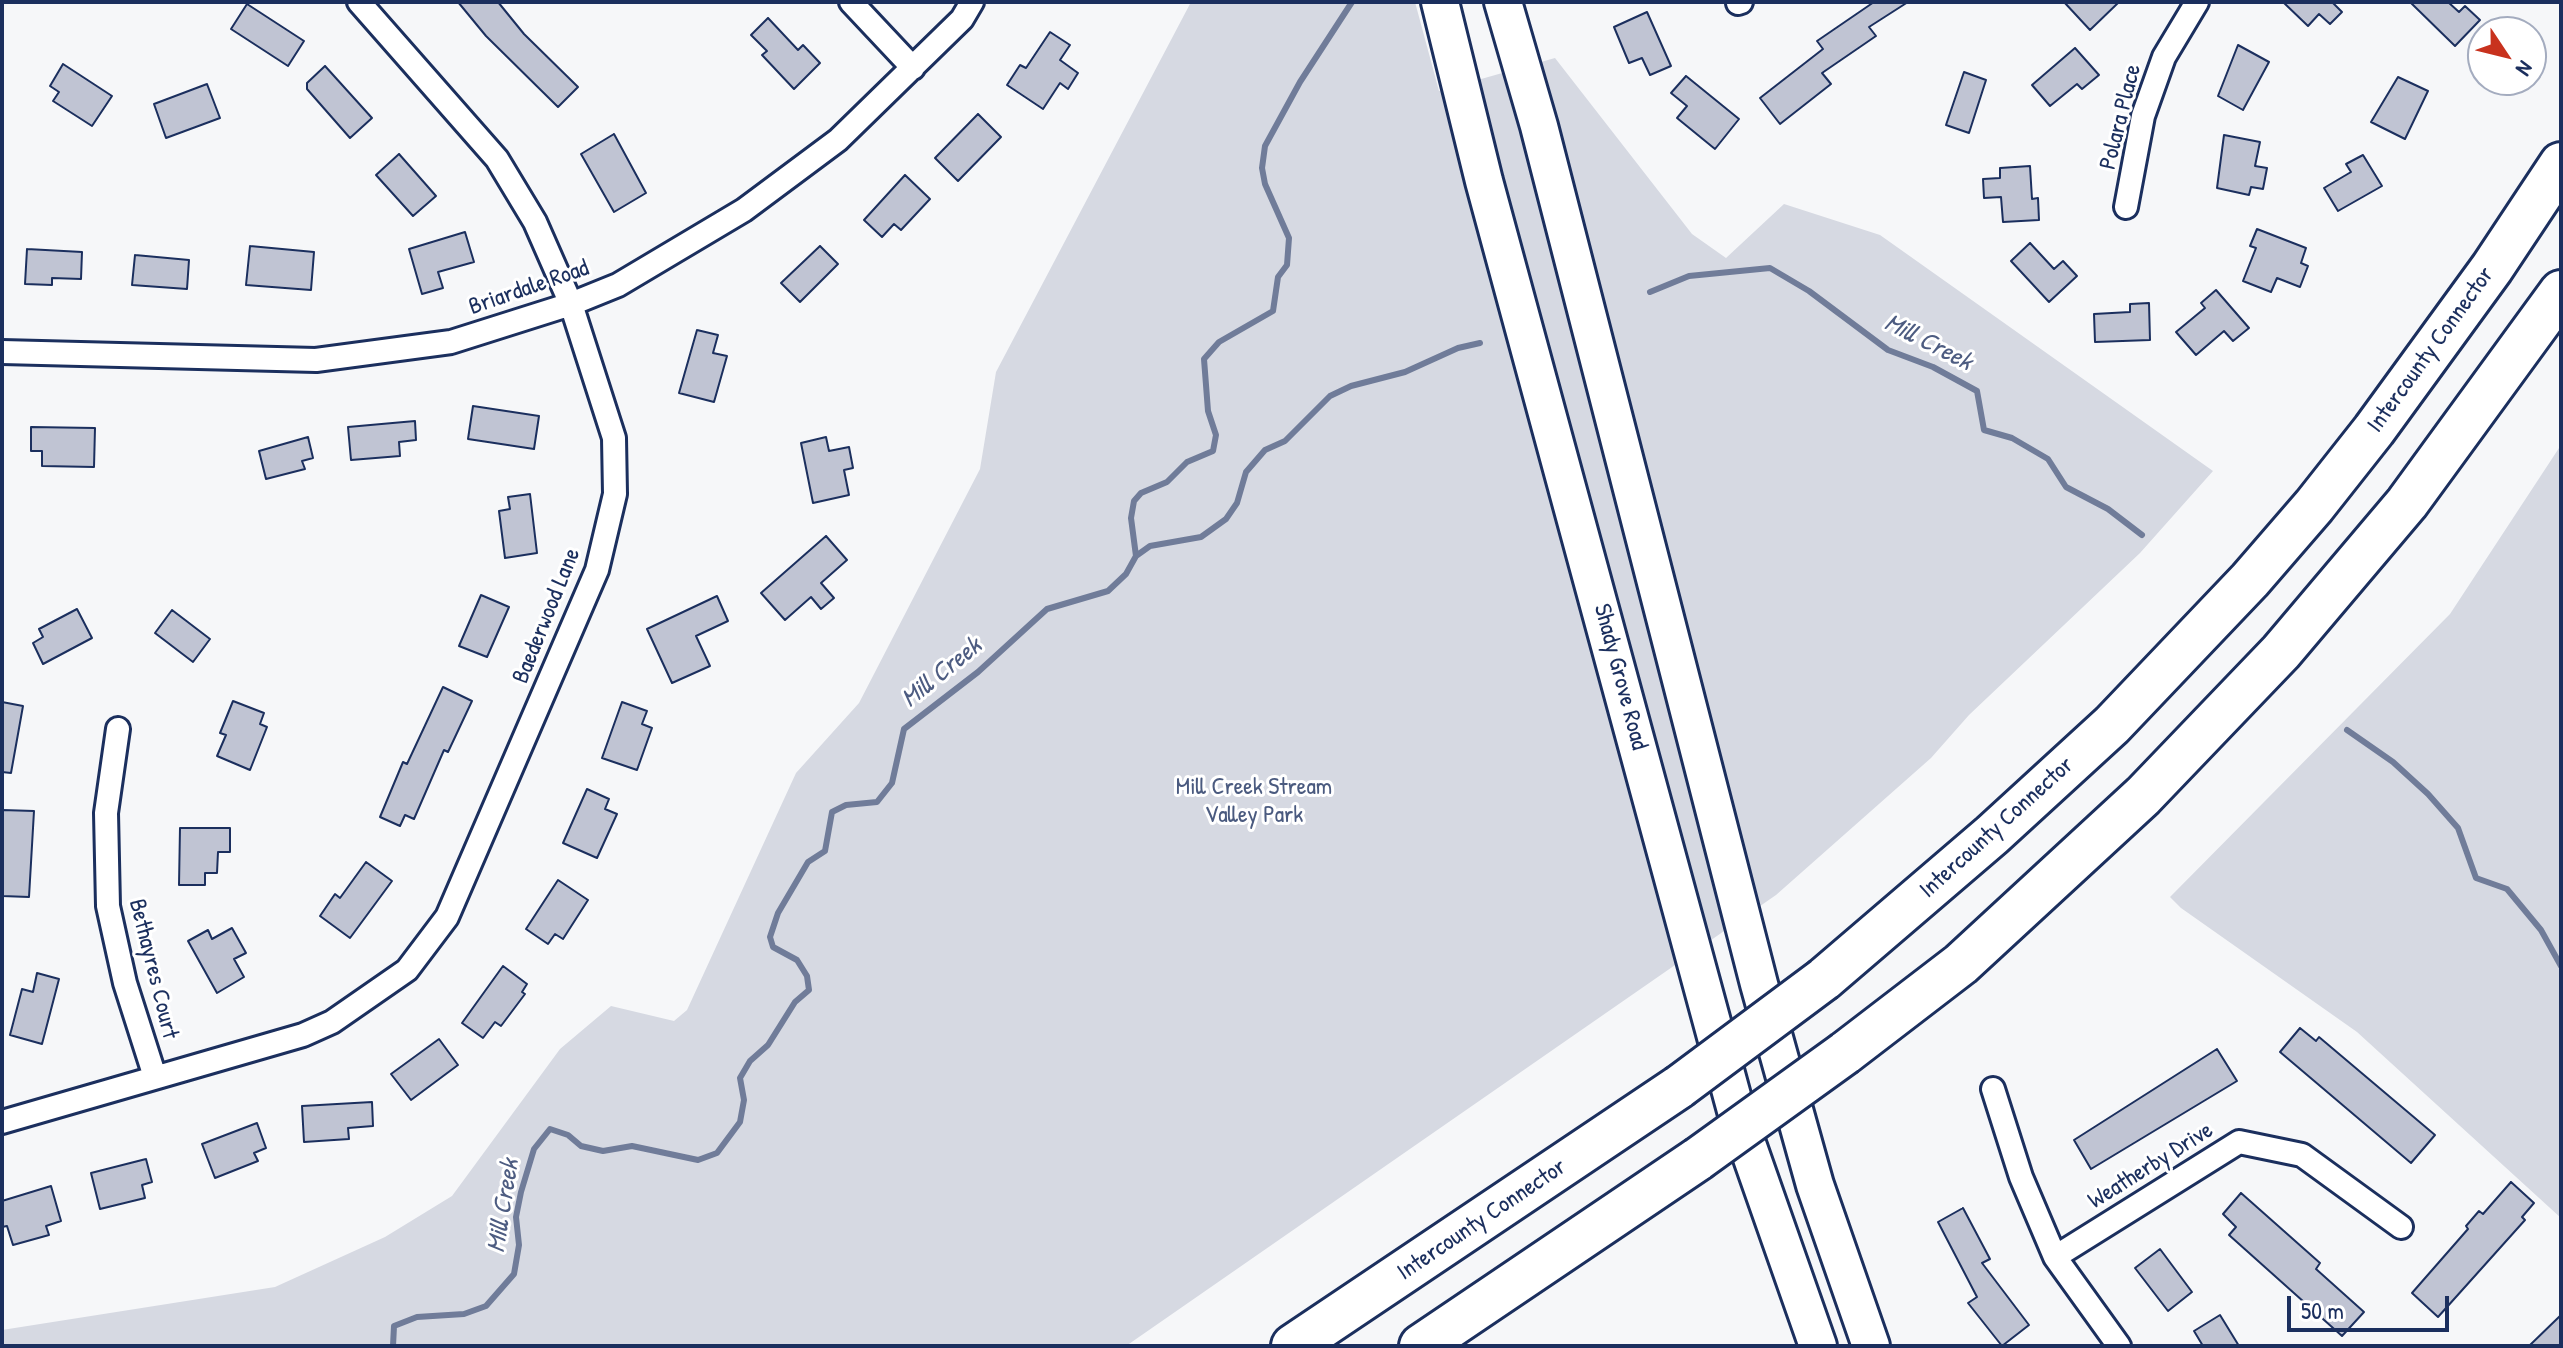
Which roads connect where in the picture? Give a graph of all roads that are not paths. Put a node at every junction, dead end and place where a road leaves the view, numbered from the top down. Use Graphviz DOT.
graph roads {
  1 [pos="359,2"];
  2 [pos="851,2"];
  3 [pos="972,2"];
  4 [pos="1440,2"];
  5 [pos="1503,2"];
  6 [pos="2197,2"];
  7 [pos="913,68"];
  8 [pos="2561,164"];
  9 [pos="2126,207"];
  10 [pos="2561,292"];
  11 [pos="571,304"];
  12 [pos="2,352"];
  13 [pos="118,729"];
  14 [pos="155,1077"];
  15 [pos="1993,1089"];
  16 [pos="2,1122"];
  17 [pos="2401,1227"];
  18 [pos="2055,1257"];
  19 [pos="1293,1346"];
  20 [pos="1421,1346"];
  21 [pos="1818,1346"];
  22 [pos="1871,1346"];
  23 [pos="2119,1346"];
  1 -- 11 [label="street, Baederwood Lane"];
  2 -- 7 [label="street"];
  3 -- 7 [label="street, Briardale Road"];
  4 -- 21 [label="main road, Shady Grove Road"];
  5 -- 22 [label="main road"];
  6 -- 9 [label="street, Polara Place"];
  7 -- 11 [label="street, Briardale Road"];
  8 -- 19 [label="highway, Intercounty Connector, bridge"];
  10 -- 20 [label="highway, bridge"];
  11 -- 12 [label="street, Briardale Road"];
  11 -- 14 [label="street, Baederwood Lane"];
  13 -- 14 [label="street, Bethayres Court"];
  14 -- 16 [label="street, Baederwood Lane"];
  15 -- 18 [label="street"];
  17 -- 18 [label="street, Weatherby Drive"];
  18 -- 23 [label="street"];
}
